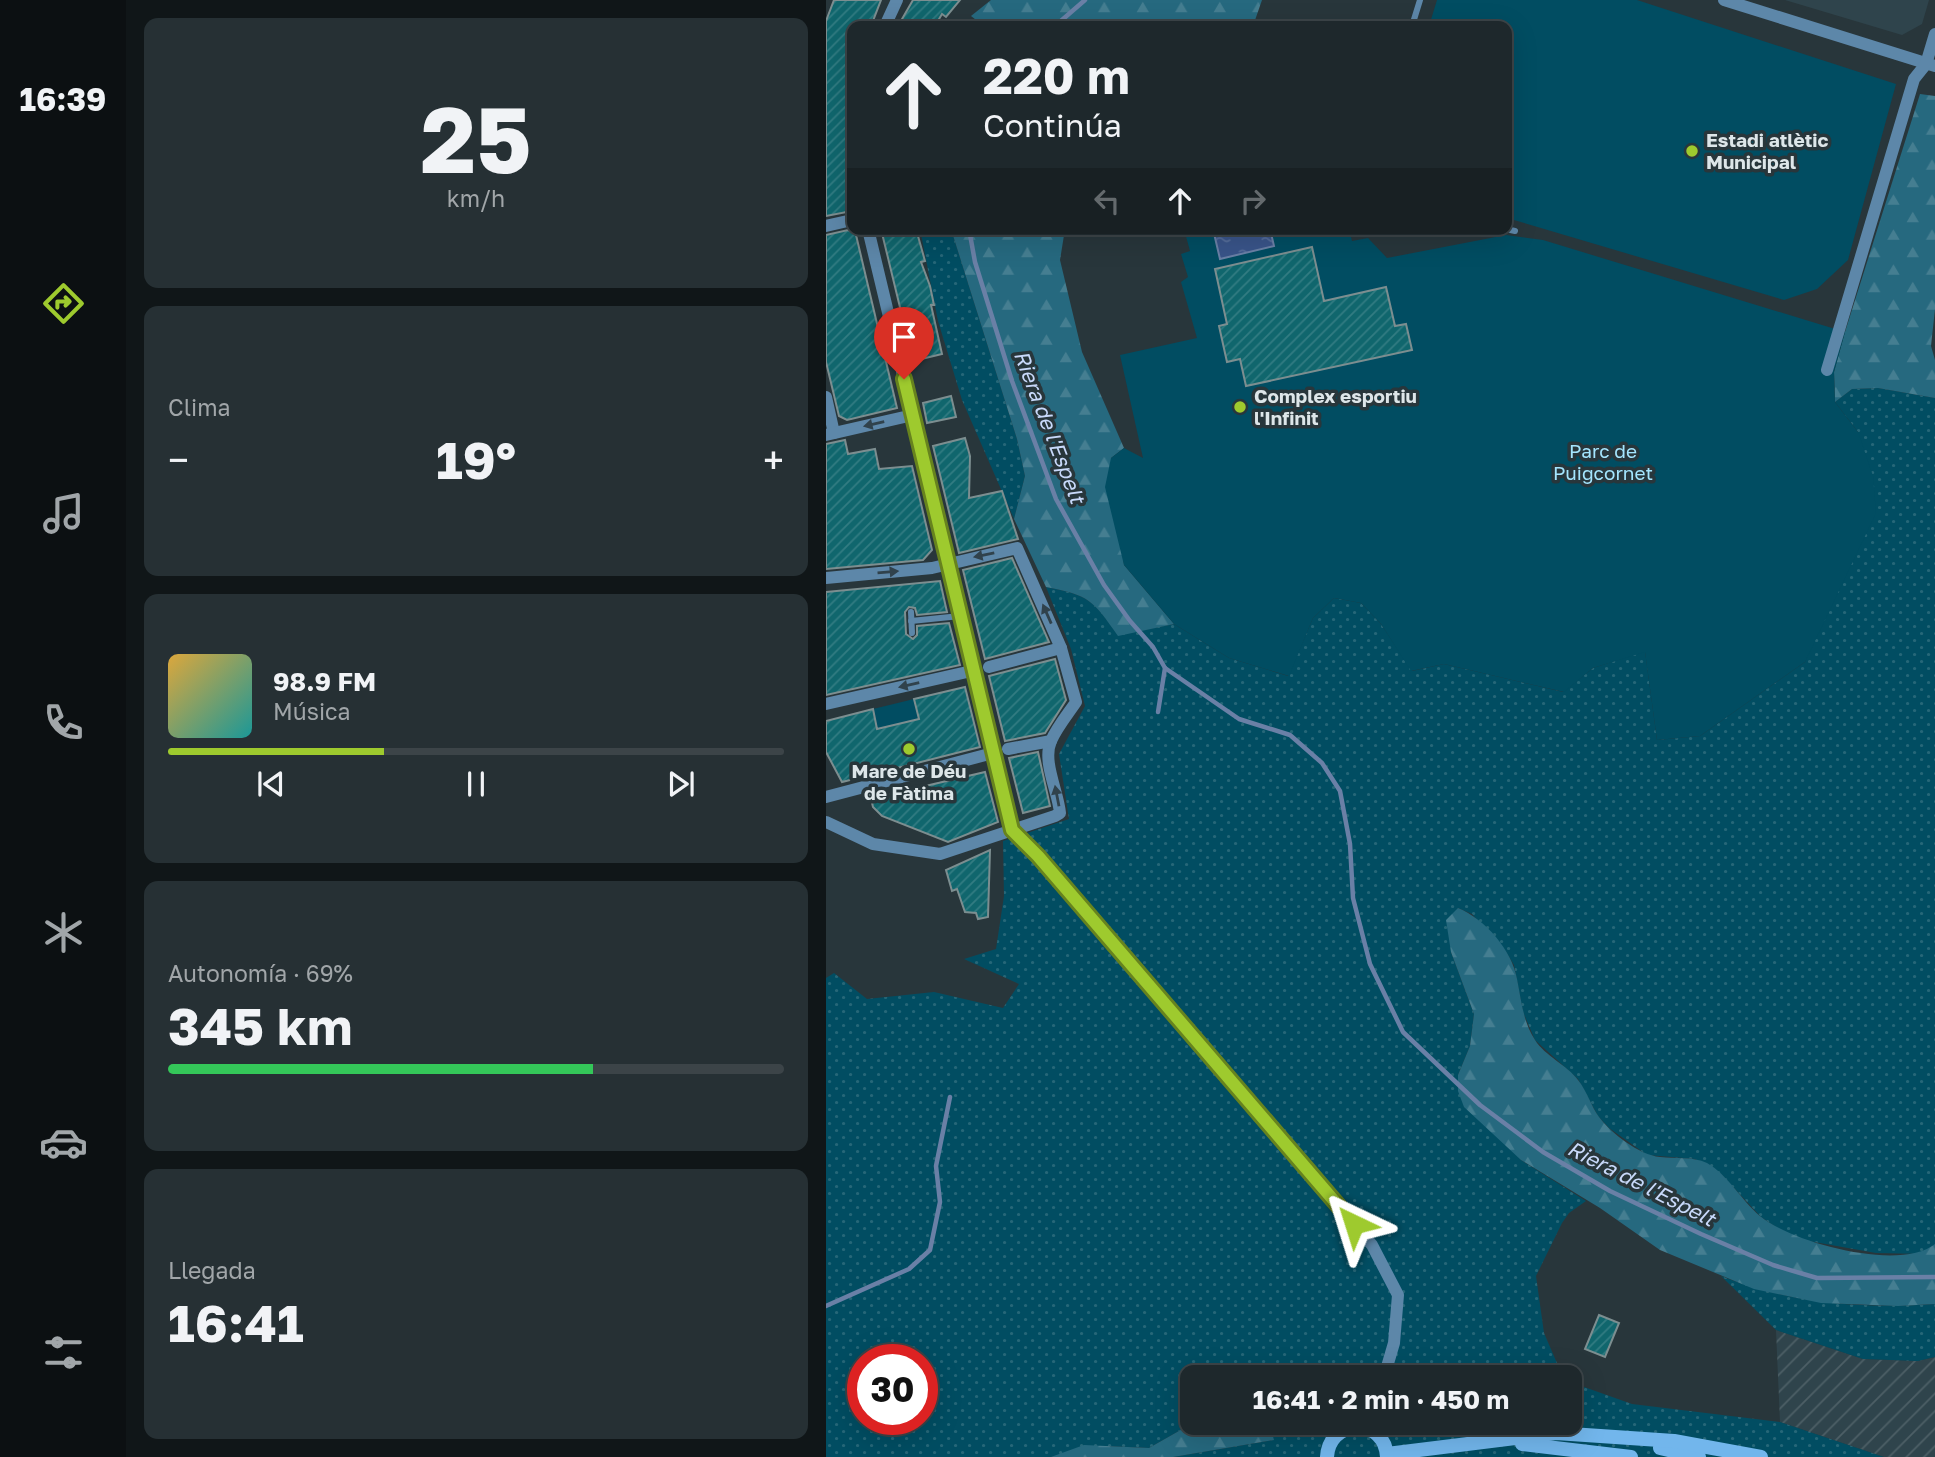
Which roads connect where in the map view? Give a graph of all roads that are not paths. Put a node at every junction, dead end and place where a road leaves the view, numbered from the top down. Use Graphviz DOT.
graph roads {
  1 [pos="898,0"];
  2 [pos="1420,0"];
  3 [pos="1724,0"];
  4 [pos="888,21"];
  5 [pos="1414,21"];
  6 [pos="1935,34"];
  7 [pos="1930,65"];
  8 [pos="847,221"];
  9 [pos="826,226"];
  10 [pos="1512,230"];
  11 [pos="1515,231"];
  12 [pos="869,235"];
  13 [pos="1827,370"];
  14 [pos="826,397"];
  15 [pos="913,415"];
  16 [pos="830,434"];
  17 [pos="950,563"];
  18 [pos="826,578"];
  19 [pos="911,612"];
  20 [pos="962,616"];
  21 [pos="911,621"];
  22 [pos="912,633"];
  23 [pos="1061,648"];
  24 [pos="983,668"];
  25 [pos="826,704"];
  26 [pos="1051,741"];
  27 [pos="1008,749"];
  28 [pos="993,753"];
  29 [pos="826,797"];
  30 [pos="826,822"];
  31 [pos="1012,830"];
  32 [pos="1388,1365"];
  33 [pos="1336,1435"];
  34 [pos="1378,1435"];
  35 [pos="1555,1435"];
  36 [pos="1573,1435"];
  37 [pos="1582,1435"];
  38 [pos="1482,1441"];
  39 [pos="1559,1451"];
  40 [pos="1387,1455"];
  41 [pos="1327,1457"];
  42 [pos="1631,1457"];
  43 [pos="1699,1457"];
  44 [pos="1762,1457"];
  1 -- 4 [label="street"];
  2 -- 5 [label="lane"];
  3 -- 7 [label="street"];
  6 -- 7 [label="street"];
  7 -- 13 [label="street"];
  8 -- 9 [label="street"];
  10 -- 11 [label="lane"];
  12 -- 15 [label="street"];
  14 -- 16 [label="street"];
  15 -- 16 [label="street, one-way"];
  15 -- 17 [label="street"];
  18 -- 17 [label="street, one-way"];
  17 -- 20 [label="street"];
  23 -- 17 [label="street, one-way"];
  19 -- 21 [label="lane"];
  20 -- 21 [label="lane"];
  20 -- 24 [label="street"];
  21 -- 22 [label="lane"];
  23 -- 24 [label="street"];
  23 -- 26 [label="street"];
  24 -- 25 [label="street, one-way"];
  24 -- 28 [label="street"];
  26 -- 27 [label="street"];
  31 -- 26 [label="street, one-way"];
  28 -- 29 [label="street"];
  28 -- 31 [label="street"];
  30 -- 31 [label="street"];
  31 -- 32 [label="street"];
  33 -- 41 [label="street"];
  34 -- 40 [label="street"];
  35 -- 38 [label="street"];
  36 -- 43 [label="street"];
  37 -- 44 [label="street"];
  38 -- 39 [label="street"];
  38 -- 40 [label="street"];
  39 -- 42 [label="street"];
}
